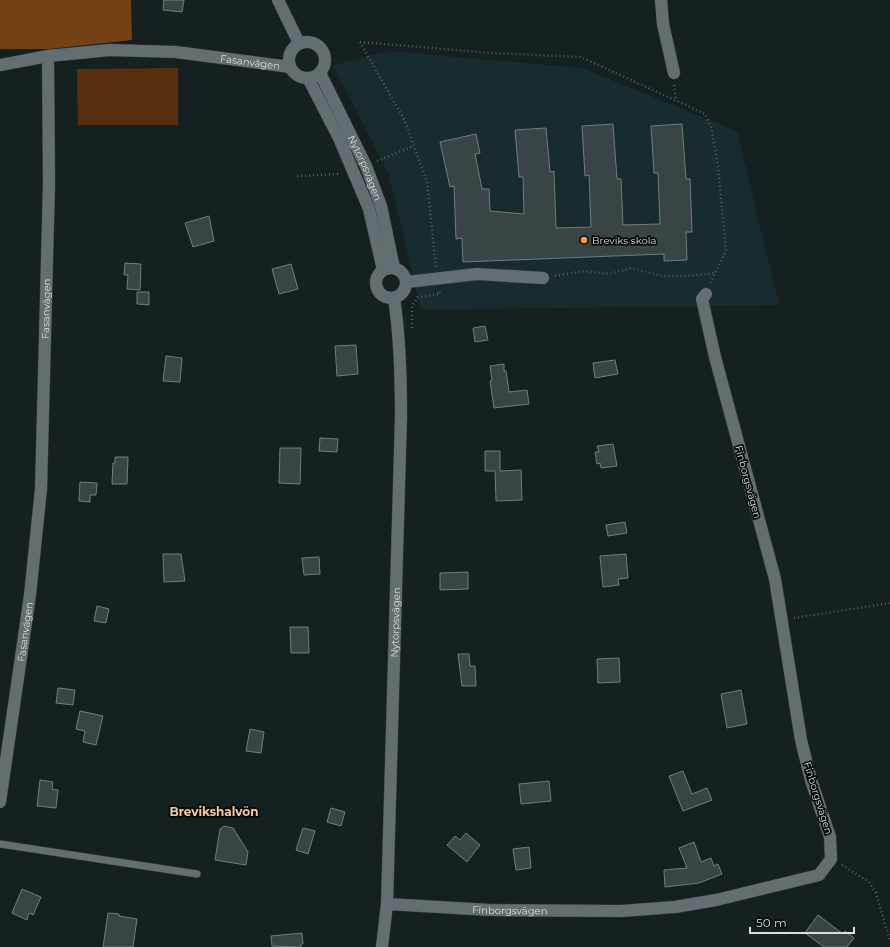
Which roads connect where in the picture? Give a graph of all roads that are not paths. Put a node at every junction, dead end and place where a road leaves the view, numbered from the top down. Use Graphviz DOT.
graph roads {
  1 [pos="278,0"];
  2 [pos="661,0"];
  3 [pos="299,43"];
  4 [pos="48,56"];
  5 [pos="0,65"];
  6 [pos="290,67"];
  7 [pos="320,73"];
  8 [pos="674,73"];
  9 [pos="308,78"];
  10 [pos="389,269"];
  11 [pos="543,278"];
  12 [pos="406,282"];
  13 [pos="706,294"];
  14 [pos="394,298"];
  15 [pos="0,802"];
  16 [pos="0,844"];
  17 [pos="197,874"];
  18 [pos="387,904"];
  19 [pos="382,947"];
  1 -- 3 [label="street"];
  2 -- 8 [label="street"];
  3 -- 6 [label="street"];
  3 -- 7 [label="street"];
  4 -- 5 [label="street"];
  4 -- 6 [label="street, Fasanvägen"];
  4 -- 15 [label="street, Fasanvägen"];
  6 -- 9 [label="street"];
  7 -- 9 [label="street"];
  7 -- 10 [label="street, Nytorpsvägen"];
  9 -- 10 [label="street, Nytorpsvägen"];
  10 -- 12 [label="street"];
  10 -- 14 [label="street"];
  11 -- 12 [label="street"];
  12 -- 14 [label="street"];
  13 -- 18 [label="street, Finborgsvägen"];
  14 -- 18 [label="street, Nytorpsvägen"];
  16 -- 17 [label="lane"];
  18 -- 19 [label="street, Nytorpsvägen"];
}
